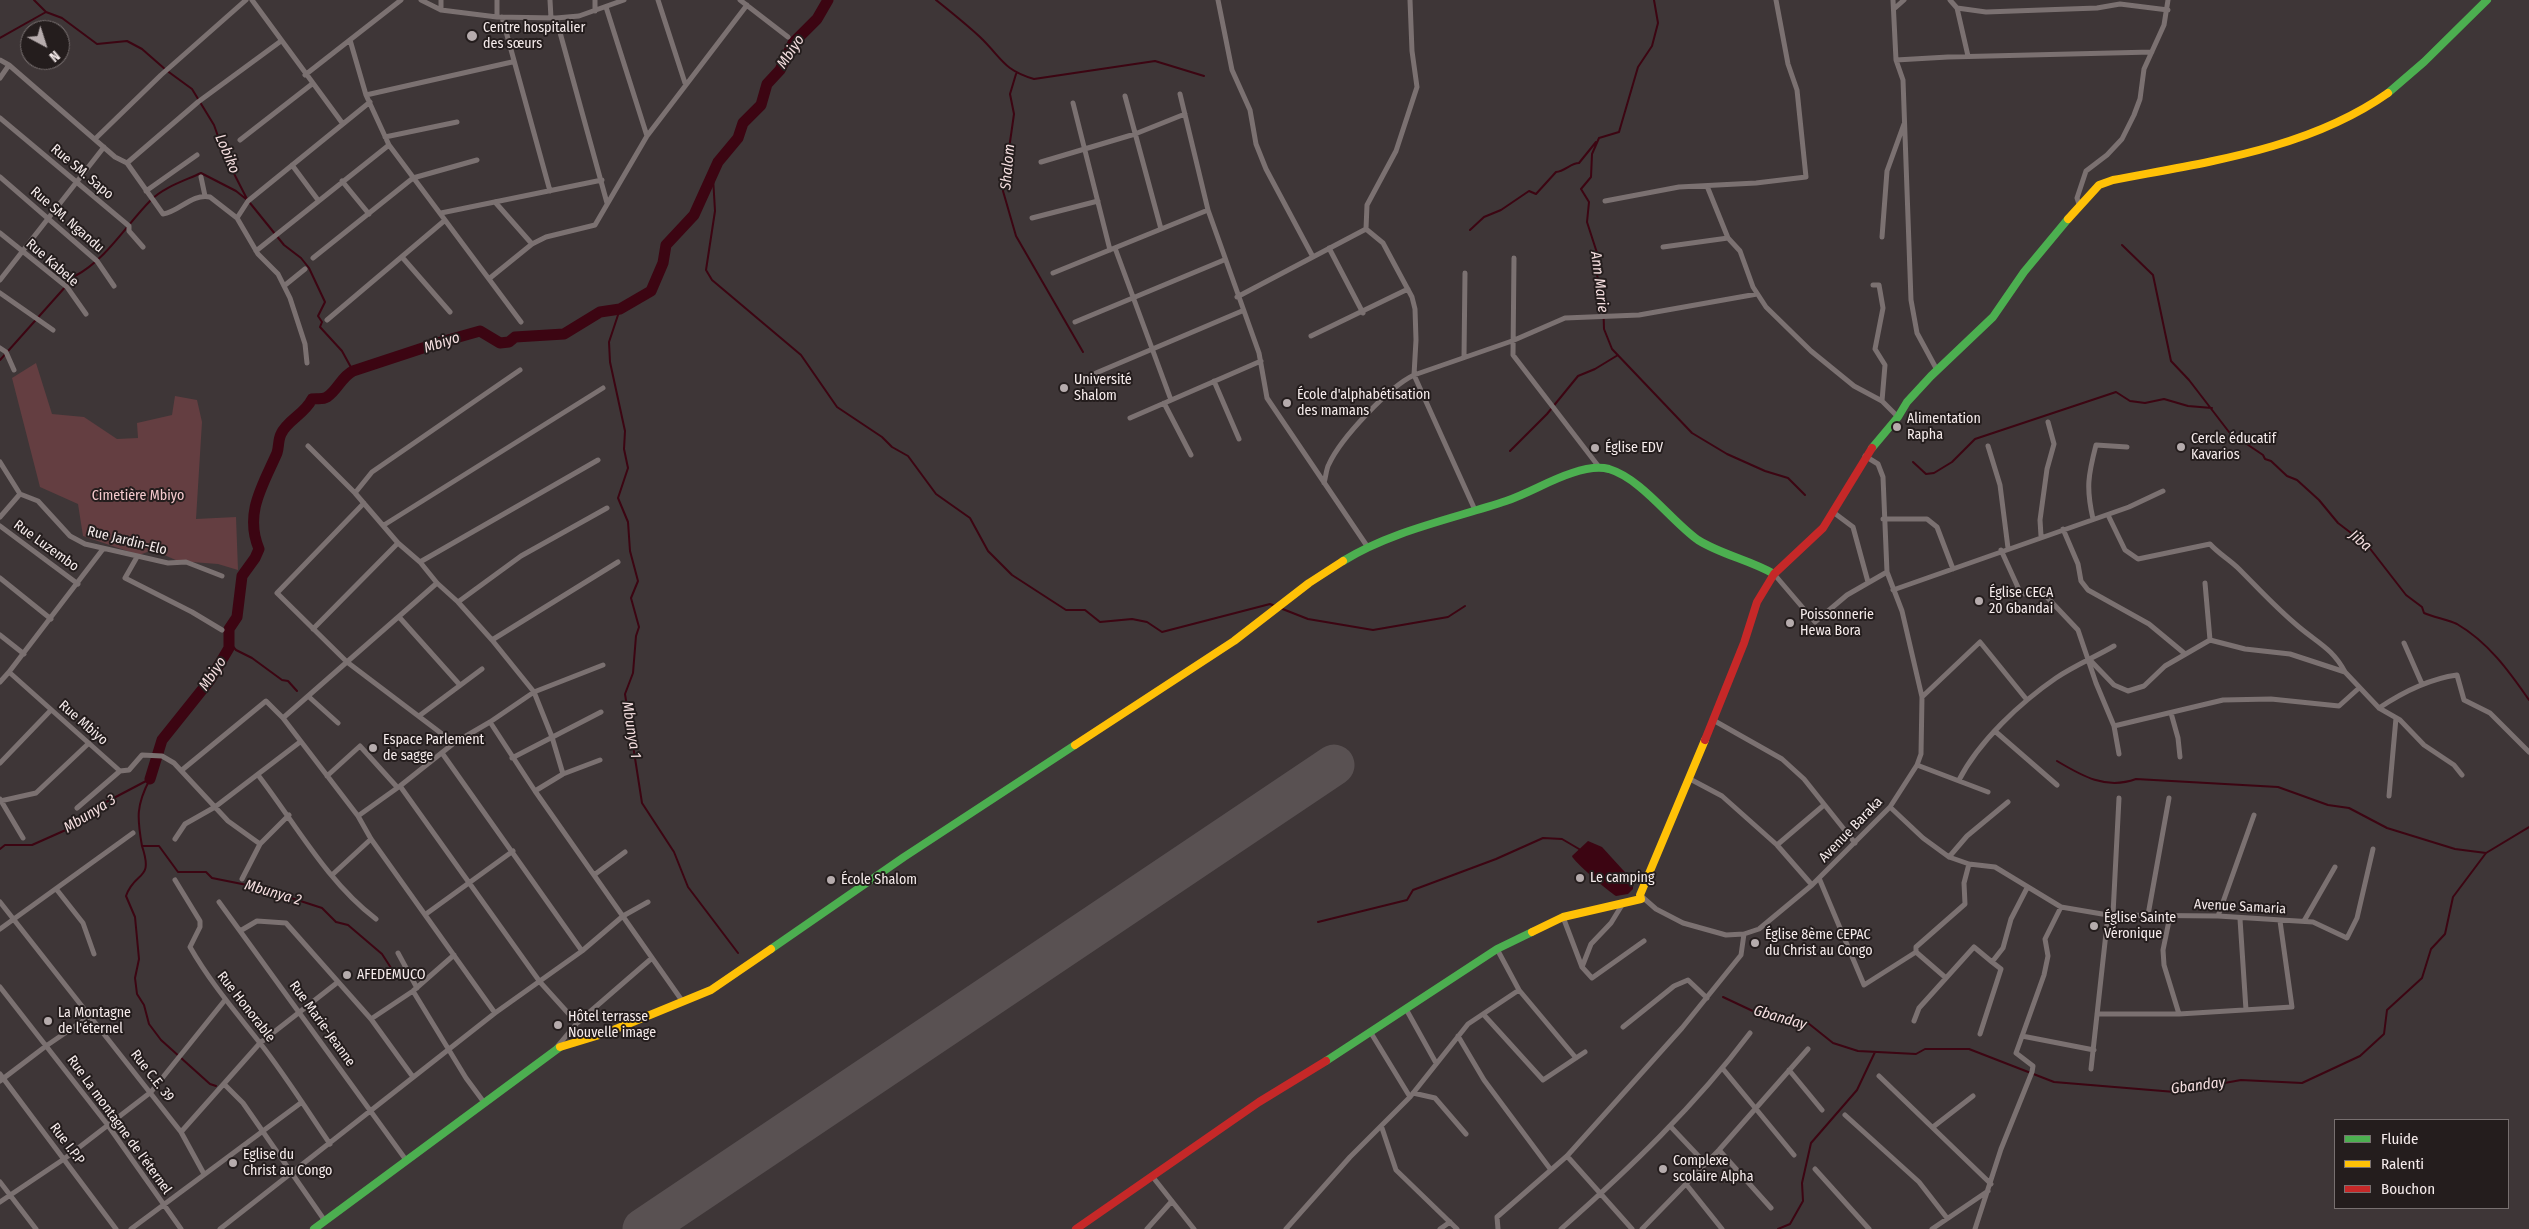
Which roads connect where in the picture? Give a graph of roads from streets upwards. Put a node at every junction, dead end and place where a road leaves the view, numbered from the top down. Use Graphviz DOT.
graph roads {
  1 [pos="246,0"];
  2 [pos="252,0"];
  3 [pos="401,0"];
  4 [pos="421,0"];
  5 [pos="441,0"];
  6 [pos="497,0"];
  7 [pos="550,0"];
  8 [pos="595,0"];
  9 [pos="624,0"];
  10 [pos="658,0"];
  11 [pos="740,0"];
  12 [pos="1218,0"];
  13 [pos="1410,0"];
  14 [pos="1776,0"];
  15 [pos="1893,0"];
  16 [pos="1904,0"];
  17 [pos="1950,0"];
  18 [pos="2168,0"];
  19 [pos="2486,0"];
  20 [pos="747,5"];
  21 [pos="606,7"];
  22 [pos="1895,8"];
  23 [pos="1957,8"];
  24 [pos="441,10"];
  25 [pos="2168,10"];
  26 [pos="595,11"];
  27 [pos="499,17"];
  28 [pos="553,18"];
  29 [pos="788,37"];
  30 [pos="350,40"];
  31 [pos="281,41"];
  32 [pos="2152,52"];
  33 [pos="1968,56"];
  34 [pos="0,60"];
  35 [pos="1896,60"];
  36 [pos="512,62"];
  37 [pos="9,65"];
  38 [pos="305,75"];
  39 [pos="0,78"];
  40 [pos="312,84"];
  41 [pos="685,84"];
  42 [pos="1180,94"];
  43 [pos="366,95"];
  44 [pos="1125,96"];
  45 [pos="370,102"];
  46 [pos="1073,103"];
  47 [pos="1185,114"];
  48 [pos="0,118"];
  49 [pos="457,122"];
  50 [pos="1905,122"];
  51 [pos="343,124"];
  52 [pos="1135,134"];
  53 [pos="647,136"];
  54 [pos="385,138"];
  55 [pos="95,139"];
  56 [pos="240,140"];
  57 [pos="389,145"];
  58 [pos="104,147"];
  59 [pos="1085,150"];
  60 [pos="197,155"];
  61 [pos="477,160"];
  62 [pos="1041,162"];
  63 [pos="127,163"];
  64 [pos="292,165"];
  65 [pos="0,176"];
  66 [pos="201,177"];
  67 [pos="413,178"];
  68 [pos="602,180"];
  69 [pos="342,181"];
  70 [pos="77,182"];
  71 [pos="1707,186"];
  72 [pos="550,190"];
  73 [pos="146,191"];
  74 [pos="205,196"];
  75 [pos="318,200"];
  76 [pos="1098,201"];
  77 [pos="1605,201"];
  78 [pos="495,202"];
  79 [pos="608,203"];
  80 [pos="2079,204"];
  81 [pos="1208,210"];
  82 [pos="442,213"];
  83 [pos="369,214"];
  84 [pos="236,218"];
  85 [pos="1032,218"];
  86 [pos="48,219"];
  87 [pos="444,221"];
  88 [pos="1366,228"];
  89 [pos="1160,230"];
  90 [pos="0,232"];
  91 [pos="1882,237"];
  92 [pos="1728,238"];
  93 [pos="532,244"];
  94 [pos="143,247"];
  95 [pos="1663,247"];
  96 [pos="1329,248"];
  97 [pos="1113,249"];
  98 [pos="256,251"];
  99 [pos="22,252"];
  100 [pos="402,257"];
  101 [pos="1313,257"];
  102 [pos="313,258"];
  103 [pos="1514,258"];
  104 [pos="1224,260"];
  105 [pos="305,269"];
  106 [pos="1053,273"];
  107 [pos="1465,273"];
  108 [pos="490,278"];
  109 [pos="0,280"];
  110 [pos="1874,285"];
  111 [pos="114,286"];
  112 [pos="284,286"];
  113 [pos="1408,289"];
  114 [pos="0,293"];
  115 [pos="1757,294"];
  116 [pos="1237,297"];
  117 [pos="1132,298"];
  118 [pos="1242,311"];
  119 [pos="450,312"];
  120 [pos="1363,313"];
  121 [pos="86,314"];
  122 [pos="327,320"];
  123 [pos="521,322"];
  124 [pos="1075,322"];
  125 [pos="53,330"];
  126 [pos="1311,336"];
  127 [pos="1512,341"];
  128 [pos="0,348"];
  129 [pos="1151,350"];
  130 [pos="1464,357"];
  131 [pos="1261,360"];
  132 [pos="307,363"];
  133 [pos="14,370"];
  134 [pos="520,370"];
  135 [pos="1937,370"];
  136 [pos="1096,372"];
  137 [pos="1414,374"];
  138 [pos="1214,381"];
  139 [pos="603,388"];
  140 [pos="1171,400"];
  141 [pos="1882,401"];
  142 [pos="1164,403"];
  143 [pos="1898,417"];
  144 [pos="1130,418"];
  145 [pos="2048,422"];
  146 [pos="1239,439"];
  147 [pos="308,446"];
  148 [pos="1988,446"];
  149 [pos="2127,447"];
  150 [pos="1191,455"];
  151 [pos="1865,456"];
  152 [pos="598,460"];
  153 [pos="0,462"];
  154 [pos="1599,467"];
  155 [pos="1324,482"];
  156 [pos="2163,491"];
  157 [pos="355,493"];
  158 [pos="20,494"];
  159 [pos="364,503"];
  160 [pos="606,508"];
  161 [pos="1475,510"];
  162 [pos="1833,512"];
  163 [pos="2108,515"];
  164 [pos="0,517"];
  165 [pos="1883,519"];
  166 [pos="2093,519"];
  167 [pos="384,525"];
  168 [pos="0,526"];
  169 [pos="2064,529"];
  170 [pos="2041,536"];
  171 [pos="398,543"];
  172 [pos="1367,546"];
  173 [pos="2008,548"];
  174 [pos="103,549"];
  175 [pos="2001,550"];
  176 [pos="137,557"];
  177 [pos="420,562"];
  178 [pos="618,562"];
  179 [pos="1953,569"];
  180 [pos="1888,572"];
  181 [pos="1774,574"];
  182 [pos="222,576"];
  183 [pos="0,578"];
  184 [pos="1868,582"];
  185 [pos="437,583"];
  186 [pos="2205,583"];
  187 [pos="78,584"];
  188 [pos="1894,590"];
  189 [pos="458,602"];
  190 [pos="52,618"];
  191 [pos="400,618"];
  192 [pos="314,629"];
  193 [pos="222,630"];
  194 [pos="0,635"];
  195 [pos="492,640"];
  196 [pos="2210,640"];
  197 [pos="2404,644"];
  198 [pos="2114,646"];
  199 [pos="2184,653"];
  200 [pos="24,654"];
  201 [pos="2090,660"];
  202 [pos="347,662"];
  203 [pos="603,665"];
  204 [pos="482,669"];
  205 [pos="9,672"];
  206 [pos="2345,672"];
  207 [pos="0,682"];
  208 [pos="460,684"];
  209 [pos="2422,684"];
  210 [pos="2359,688"];
  211 [pos="534,692"];
  212 [pos="308,696"];
  213 [pos="1922,697"];
  214 [pos="2027,700"];
  215 [pos="2379,708"];
  216 [pos="51,710"];
  217 [pos="601,712"];
  218 [pos="2171,713"];
  219 [pos="419,716"];
  220 [pos="283,718"];
  221 [pos="2396,718"];
  222 [pos="1713,720"];
  223 [pos="490,722"];
  224 [pos="338,723"];
  225 [pos="2114,726"];
  226 [pos="1996,732"];
  227 [pos="552,737"];
  228 [pos="300,742"];
  229 [pos="88,743"];
  230 [pos="454,743"];
  231 [pos="2529,752"];
  232 [pos="442,753"];
  233 [pos="2119,754"];
  234 [pos="2180,756"];
  235 [pos="512,758"];
  236 [pos="600,760"];
  237 [pos="0,763"];
  238 [pos="1917,765"];
  239 [pos="182,770"];
  240 [pos="120,771"];
  241 [pos="563,774"];
  242 [pos="258,775"];
  243 [pos="2462,775"];
  244 [pos="326,776"];
  245 [pos="1690,779"];
  246 [pos="1959,780"];
  247 [pos="2057,785"];
  248 [pos="399,787"];
  249 [pos="535,791"];
  250 [pos="1988,792"];
  251 [pos="2389,796"];
  252 [pos="2119,798"];
  253 [pos="2169,798"];
  254 [pos="0,800"];
  255 [pos="2008,802"];
  256 [pos="1824,806"];
  257 [pos="215,807"];
  258 [pos="1890,807"];
  259 [pos="77,808"];
  260 [pos="2254,814"];
  261 [pos="289,815"];
  262 [pos="358,816"];
  263 [pos="133,833"];
  264 [pos="23,838"];
  265 [pos="175,839"];
  266 [pos="370,839"];
  267 [pos="1855,843"];
  268 [pos="260,844"];
  269 [pos="1777,845"];
  270 [pos="2373,849"];
  271 [pos="513,852"];
  272 [pos="625,852"];
  273 [pos="1949,857"];
  274 [pos="1969,864"];
  275 [pos="2335,867"];
  276 [pos="332,875"];
  277 [pos="594,875"];
  278 [pos="1820,878"];
  279 [pos="242,879"];
  280 [pos="175,880"];
  281 [pos="470,883"];
  282 [pos="1812,885"];
  283 [pos="2027,888"];
  284 [pos="57,890"];
  285 [pos="1640,894"];
  286 [pos="0,902"];
  287 [pos="219,902"];
  288 [pos="648,902"];
  289 [pos="1622,905"];
  290 [pos="2061,907"];
  291 [pos="426,914"];
  292 [pos="2110,915"];
  293 [pos="2148,915"];
  294 [pos="623,916"];
  295 [pos="2170,916"];
  296 [pos="2218,916"];
  297 [pos="1563,917"];
  298 [pos="376,919"];
  299 [pos="2240,919"];
  300 [pos="12,920"];
  301 [pos="2280,921"];
  302 [pos="2304,921"];
  303 [pos="0,929"];
  304 [pos="240,931"];
  305 [pos="1744,934"];
  306 [pos="1644,941"];
  307 [pos="1497,949"];
  308 [pos="582,950"];
  309 [pos="1916,952"];
  310 [pos="398,953"];
  311 [pos="94,954"];
  312 [pos="454,955"];
  313 [pos="652,958"];
  314 [pos="1992,962"];
  315 [pos="1582,967"];
  316 [pos="1946,978"];
  317 [pos="338,982"];
  318 [pos="540,982"];
  319 [pos="0,987"];
  320 [pos="415,989"];
  321 [pos="1519,990"];
  322 [pos="1707,998"];
  323 [pos="225,1000"];
  324 [pos="684,1003"];
  325 [pos="1406,1009"];
  326 [pos="2246,1010"];
  327 [pos="495,1013"];
  328 [pos="301,1014"];
  329 [pos="2097,1014"];
  330 [pos="2179,1014"];
  331 [pos="1484,1015"];
  332 [pos="90,1016"];
  333 [pos="371,1018"];
  334 [pos="1914,1021"];
  335 [pos="577,1023"];
  336 [pos="1623,1027"];
  337 [pos="1371,1033"];
  338 [pos="1750,1033"];
  339 [pos="1980,1034"];
  340 [pos="1458,1036"];
  341 [pos="2022,1036"];
  342 [pos="260,1043"];
  343 [pos="46,1046"];
  344 [pos="556,1048"];
  345 [pos="1808,1049"];
  346 [pos="2094,1050"];
  347 [pos="450,1051"];
  348 [pos="1585,1052"];
  349 [pos="1576,1058"];
  350 [pos="1436,1064"];
  351 [pos="1723,1069"];
  352 [pos="2091,1069"];
  353 [pos="1789,1070"];
  354 [pos="1879,1076"];
  355 [pos="413,1077"];
  356 [pos="1,1078"];
  357 [pos="224,1084"];
  358 [pos="151,1092"];
  359 [pos="1412,1095"];
  360 [pos="1973,1096"];
  361 [pos="483,1101"];
  362 [pos="302,1102"];
  363 [pos="1756,1108"];
  364 [pos="1822,1110"];
  365 [pos="372,1112"];
  366 [pos="1845,1115"];
  367 [pos="106,1124"];
  368 [pos="1671,1127"];
  369 [pos="1933,1127"];
  370 [pos="1382,1128"];
  371 [pos="181,1132"];
  372 [pos="264,1132"];
  373 [pos="1466,1134"];
  374 [pos="330,1144"];
  375 [pos="1719,1150"];
  376 [pos="1794,1155"];
  377 [pos="1567,1156"];
  378 [pos="64,1158"];
  379 [pos="406,1160"];
  380 [pos="1706,1164"];
  381 [pos="1815,1169"];
  382 [pos="1551,1170"];
  383 [pos="204,1174"];
  384 [pos="292,1174"];
  385 [pos="1152,1176"];
  386 [pos="0,1182"];
  387 [pos="1686,1184"];
  388 [pos="1991,1184"];
  389 [pos="1988,1191"];
  390 [pos="1600,1194"];
  391 [pos="10,1196"];
  392 [pos="1172,1201"];
  393 [pos="0,1202"];
  394 [pos="164,1204"];
  395 [pos="1771,1208"];
  396 [pos="1947,1218"];
  397 [pos="325,1221"];
  398 [pos="1450,1222"];
  399 [pos="36,1229"];
  400 [pos="116,1229"];
  401 [pos="131,1229"];
  402 [pos="181,1229"];
  403 [pos="220,1229"];
  404 [pos="314,1229"];
  405 [pos="1076,1229"];
  406 [pos="1147,1229"];
  407 [pos="1194,1229"];
  408 [pos="1286,1229"];
  409 [pos="1440,1229"];
  410 [pos="1457,1229"];
  411 [pos="1498,1229"];
  412 [pos="1561,1229"];
  413 [pos="1632,1229"];
  414 [pos="1642,1229"];
  415 [pos="1722,1229"];
  416 [pos="1869,1229"];
  417 [pos="1932,1229"];
  418 [pos="1975,1229"];
  1 -- 55 [label="street"];
  2 -- 31 [label="street"];
  3 -- 30 [label="street"];
  4 -- 24 [label="street"];
  5 -- 24 [label="street"];
  6 -- 27 [label="street"];
  7 -- 28 [label="street"];
  8 -- 26 [label="street"];
  9 -- 21 [label="street"];
  10 -- 41 [label="street"];
  11 -- 20 [label="street"];
  12 -- 101 [label="street"];
  13 -- 88 [label="street"];
  14 -- 71 [label="street"];
  15 -- 22 [label="street"];
  16 -- 22 [label="street"];
  17 -- 23 [label="street"];
  18 -- 25 [label="street"];
  19 -- 80 [label="street"];
  20 -- 29 [label="street"];
  20 -- 41 [label="street"];
  21 -- 26 [label="street"];
  21 -- 53 [label="street"];
  22 -- 35 [label="street"];
  23 -- 25 [label="street"];
  23 -- 33 [label="street"];
  24 -- 27 [label="street"];
  25 -- 32 [label="street"];
  26 -- 28 [label="street"];
  27 -- 28 [label="street"];
  27 -- 36 [label="street"];
  28 -- 68 [label="street"];
  30 -- 38 [label="street"];
  30 -- 43 [label="street"];
  31 -- 38 [label="street"];
  31 -- 63 [label="street"];
  32 -- 33 [label="street"];
  32 -- 80 [label="street"];
  33 -- 35 [label="street"];
  34 -- 37 [label="street"];
  35 -- 50 [label="street"];
  36 -- 43 [label="street"];
  36 -- 72 [label="street"];
  37 -- 39 [label="street"];
  37 -- 55 [label="street"];
  38 -- 40 [label="street"];
  40 -- 51 [label="street"];
  40 -- 56 [label="street"];
  41 -- 53 [label="street"];
  42 -- 47 [label="street"];
  43 -- 45 [label="street"];
  44 -- 52 [label="street"];
  45 -- 51 [label="street"];
  45 -- 54 [label="street"];
  46 -- 59 [label="street"];
  47 -- 52 [label="street"];
  47 -- 81 [label="street"];
  48 -- 70 [label="street, Rue SM. Sapo"];
  49 -- 54 [label="street"];
  50 -- 91 [label="street"];
  50 -- 135 [label="street"];
  51 -- 64 [label="street"];
  52 -- 59 [label="street"];
  52 -- 89 [label="street"];
  53 -- 79 [label="street"];
  54 -- 57 [label="street"];
  55 -- 58 [label="street"];
  57 -- 67 [label="street"];
  57 -- 69 [label="street"];
  58 -- 63 [label="street"];
  58 -- 70 [label="street"];
  59 -- 62 [label="street"];
  59 -- 76 [label="street"];
  60 -- 73 [label="street"];
  61 -- 67 [label="street"];
  63 -- 73 [label="street"];
  64 -- 75 [label="street"];
  64 -- 84 [label="street"];
  65 -- 86 [label="street, Rue SM. Ngandu"];
  66 -- 74 [label="street"];
  67 -- 82 [label="street"];
  67 -- 83 [label="street"];
  68 -- 72 [label="street"];
  68 -- 79 [label="street"];
  69 -- 75 [label="street"];
  69 -- 83 [label="street"];
  70 -- 86 [label="street"];
  70 -- 94 [label="street, Rue SM. Sapo"];
  71 -- 77 [label="street"];
  71 -- 92 [label="street"];
  72 -- 78 [label="street"];
  73 -- 74 [label="street"];
  74 -- 84 [label="street"];
  75 -- 98 [label="street"];
  76 -- 85 [label="street"];
  76 -- 97 [label="street"];
  78 -- 82 [label="street"];
  78 -- 93 [label="street"];
  79 -- 93 [label="street"];
  80 -- 135 [label="street"];
  81 -- 89 [label="street"];
  81 -- 104 [label="street"];
  82 -- 87 [label="street"];
  83 -- 102 [label="street"];
  84 -- 98 [label="street"];
  86 -- 99 [label="street"];
  86 -- 111 [label="street, Rue SM. Ngandu"];
  87 -- 100 [label="street"];
  87 -- 108 [label="street"];
  88 -- 96 [label="street"];
  88 -- 113 [label="street"];
  89 -- 97 [label="street"];
  90 -- 99 [label="street, Rue Kabele"];
  92 -- 95 [label="street"];
  92 -- 115 [label="street"];
  93 -- 108 [label="street"];
  96 -- 101 [label="street"];
  96 -- 120 [label="street"];
  97 -- 106 [label="street"];
  97 -- 117 [label="street"];
  98 -- 112 [label="street"];
  99 -- 109 [label="street"];
  99 -- 121 [label="street, Rue Kabele"];
  100 -- 119 [label="street"];
  100 -- 122 [label="street"];
  101 -- 116 [label="street"];
  103 -- 127 [label="street"];
  104 -- 116 [label="street"];
  104 -- 117 [label="street"];
  105 -- 112 [label="street"];
  107 -- 130 [label="street"];
  108 -- 123 [label="street"];
  110 -- 141 [label="street"];
  112 -- 132 [label="street"];
  113 -- 120 [label="street"];
  113 -- 137 [label="street"];
  114 -- 125 [label="street"];
  115 -- 127 [label="street"];
  115 -- 141 [label="street"];
  116 -- 118 [label="street"];
  117 -- 124 [label="street"];
  117 -- 129 [label="street"];
  118 -- 129 [label="street"];
  118 -- 131 [label="street"];
  120 -- 126 [label="street"];
  127 -- 130 [label="street"];
  127 -- 154 [label="street"];
  128 -- 133 [label="street"];
  129 -- 136 [label="street"];
  129 -- 140 [label="street"];
  130 -- 137 [label="street"];
  131 -- 138 [label="street"];
  131 -- 155 [label="street"];
  134 -- 157 [label="street"];
  135 -- 143 [label="street"];
  137 -- 155 [label="street"];
  137 -- 161 [label="street"];
  138 -- 140 [label="street"];
  138 -- 146 [label="street"];
  139 -- 167 [label="street"];
  140 -- 142 [label="street"];
  141 -- 143 [label="street"];
  142 -- 144 [label="street"];
  142 -- 150 [label="street"];
  143 -- 151 [label="street"];
  145 -- 170 [label="street"];
  147 -- 157 [label="street"];
  148 -- 173 [label="street"];
  149 -- 166 [label="street"];
  151 -- 162 [label="street"];
  151 -- 165 [label="street, Avenue Baraka"];
  152 -- 177 [label="street"];
  153 -- 158 [label="street"];
  154 -- 161 [label="street"];
  154 -- 181 [label="street"];
  155 -- 172 [label="street"];
  156 -- 163 [label="street"];
  157 -- 159 [label="street"];
  158 -- 164 [label="street"];
  158 -- 174 [label="street, Rue Jardin-Elo"];
  159 -- 167 [label="street"];
  159 -- 192 [label="street"];
  160 -- 189 [label="street"];
  161 -- 172 [label="street"];
  162 -- 181 [label="street"];
  162 -- 184 [label="street"];
  163 -- 166 [label="street"];
  163 -- 206 [label="street"];
  165 -- 179 [label="street"];
  165 -- 180 [label="street, Avenue Baraka"];
  166 -- 169 [label="street"];
  167 -- 171 [label="street"];
  168 -- 187 [label="street, Rue Luzembo"];
  169 -- 170 [label="street"];
  169 -- 199 [label="street"];
  170 -- 173 [label="street"];
  171 -- 177 [label="street"];
  171 -- 192 [label="street"];
  172 -- 324 [label="street"];
  173 -- 175 [label="street"];
  174 -- 176 [label="street, Rue Jardin-Elo"];
  174 -- 187 [label="street"];
  175 -- 179 [label="street"];
  175 -- 201 [label="street"];
  176 -- 182 [label="street, Rue Jardin-Elo"];
  176 -- 193 [label="street"];
  177 -- 185 [label="street"];
  178 -- 195 [label="street"];
  179 -- 188 [label="street"];
  180 -- 184 [label="street"];
  180 -- 188 [label="street, Avenue Baraka"];
  181 -- 184 [label="street"];
  181 -- 222 [label="street"];
  183 -- 190 [label="street"];
  185 -- 189 [label="street"];
  185 -- 191 [label="street"];
  186 -- 196 [label="street"];
  187 -- 190 [label="street"];
  188 -- 213 [label="street, Avenue Baraka"];
  189 -- 195 [label="street"];
  190 -- 200 [label="street"];
  191 -- 202 [label="street"];
  191 -- 208 [label="street"];
  192 -- 202 [label="street"];
  194 -- 200 [label="street"];
  195 -- 211 [label="street"];
  196 -- 199 [label="street"];
  196 -- 206 [label="street"];
  197 -- 209 [label="street"];
  198 -- 201 [label="street"];
  199 -- 201 [label="street"];
  200 -- 205 [label="street"];
  201 -- 214 [label="street"];
  201 -- 225 [label="street"];
  202 -- 212 [label="street"];
  202 -- 219 [label="street"];
  203 -- 211 [label="street"];
  204 -- 208 [label="street"];
  205 -- 207 [label="street"];
  205 -- 216 [label="street, Rue Mbiyo"];
  206 -- 210 [label="street"];
  208 -- 219 [label="street"];
  209 -- 215 [label="street"];
  209 -- 231 [label="street"];
  210 -- 215 [label="street"];
  210 -- 218 [label="street"];
  211 -- 223 [label="street"];
  211 -- 227 [label="street"];
  212 -- 220 [label="street"];
  212 -- 224 [label="street"];
  213 -- 214 [label="street"];
  213 -- 238 [label="street, Avenue Baraka"];
  214 -- 226 [label="street"];
  215 -- 221 [label="street"];
  216 -- 229 [label="street, Rue Mbiyo"];
  216 -- 237 [label="street"];
  217 -- 227 [label="street"];
  218 -- 225 [label="street"];
  218 -- 234 [label="street"];
  219 -- 230 [label="street"];
  220 -- 228 [label="street"];
  220 -- 239 [label="street"];
  221 -- 243 [label="street"];
  221 -- 251 [label="street"];
  222 -- 245 [label="street"];
  222 -- 256 [label="street"];
  223 -- 230 [label="street"];
  223 -- 235 [label="street"];
  225 -- 233 [label="street"];
  226 -- 246 [label="street"];
  226 -- 247 [label="street"];
  227 -- 235 [label="street"];
  227 -- 241 [label="street"];
  228 -- 242 [label="street"];
  228 -- 244 [label="street"];
  229 -- 240 [label="street, Rue Mbiyo"];
  229 -- 254 [label="street"];
  230 -- 232 [label="street"];
  232 -- 248 [label="street"];
  232 -- 271 [label="street"];
  235 -- 249 [label="street"];
  236 -- 241 [label="street"];
  238 -- 246 [label="street"];
  238 -- 258 [label="street, Avenue Baraka"];
  239 -- 240 [label="street"];
  239 -- 257 [label="street"];
  240 -- 259 [label="street"];
  241 -- 249 [label="street"];
  242 -- 257 [label="street"];
  242 -- 261 [label="street"];
  244 -- 248 [label="street"];
  244 -- 262 [label="street"];
  245 -- 269 [label="street"];
  245 -- 285 [label="street"];
  246 -- 250 [label="street"];
  248 -- 262 [label="street"];
  248 -- 281 [label="street"];
  249 -- 277 [label="street"];
  252 -- 292 [label="street"];
  253 -- 293 [label="street"];
  254 -- 264 [label="street"];
  255 -- 273 [label="street"];
  256 -- 267 [label="street"];
  256 -- 269 [label="street"];
  257 -- 265 [label="street"];
  257 -- 268 [label="street"];
  258 -- 267 [label="street, Avenue Baraka"];
  258 -- 273 [label="street, Avenue Samaria"];
  260 -- 296 [label="street"];
  261 -- 268 [label="street"];
  261 -- 276 [label="street"];
  262 -- 266 [label="street"];
  263 -- 284 [label="street"];
  266 -- 276 [label="street"];
  266 -- 291 [label="street"];
  267 -- 278 [label="street, Avenue Baraka"];
  268 -- 279 [label="street"];
  269 -- 282 [label="street"];
  270 -- 302 [label="street, Avenue Samaria"];
  271 -- 281 [label="street"];
  271 -- 308 [label="street"];
  272 -- 277 [label="street"];
  273 -- 274 [label="street, Avenue Samaria"];
  274 -- 283 [label="street, Avenue Samaria"];
  274 -- 309 [label="street"];
  275 -- 302 [label="street"];
  276 -- 298 [label="street"];
  277 -- 294 [label="street"];
  278 -- 282 [label="street, Avenue Baraka"];
  278 -- 309 [label="street"];
  280 -- 323 [label="street, Rue Honorable"];
  281 -- 291 [label="street"];
  281 -- 318 [label="street"];
  282 -- 305 [label="street, Avenue Baraka"];
  283 -- 290 [label="street, Avenue Samaria"];
  283 -- 314 [label="street"];
  284 -- 300 [label="street"];
  284 -- 311 [label="street"];
  285 -- 289 [label="street"];
  285 -- 305 [label="street, Avenue Baraka"];
  286 -- 300 [label="street, Rue C.E. 39"];
  287 -- 304 [label="street, Rue Marie-Jeanne"];
  288 -- 294 [label="street"];
  289 -- 297 [label="street"];
  289 -- 315 [label="street"];
  290 -- 292 [label="street, Avenue Samaria"];
  290 -- 341 [label="street"];
  291 -- 312 [label="street"];
  292 -- 293 [label="street, Avenue Samaria"];
  292 -- 329 [label="street"];
  293 -- 295 [label="street, Avenue Samaria"];
  294 -- 308 [label="street"];
  294 -- 313 [label="street"];
  295 -- 296 [label="street, Avenue Samaria"];
  295 -- 330 [label="street"];
  296 -- 299 [label="street, Avenue Samaria"];
  297 -- 307 [label="street"];
  297 -- 315 [label="street"];
  299 -- 301 [label="street, Avenue Samaria"];
  299 -- 326 [label="street"];
  300 -- 303 [label="street"];
  300 -- 332 [label="street, Rue C.E. 39"];
  301 -- 302 [label="street, Avenue Samaria"];
  301 -- 326 [label="street"];
  304 -- 317 [label="street"];
  304 -- 328 [label="street, Rue Marie-Jeanne"];
  305 -- 322 [label="street"];
  306 -- 315 [label="street"];
  307 -- 321 [label="street"];
  307 -- 325 [label="street"];
  308 -- 318 [label="street"];
  309 -- 316 [label="street"];
  310 -- 320 [label="street"];
  312 -- 320 [label="street"];
  312 -- 327 [label="street"];
  313 -- 324 [label="street"];
  313 -- 335 [label="street"];
  314 -- 316 [label="street"];
  314 -- 339 [label="street"];
  316 -- 334 [label="street"];
  317 -- 328 [label="street"];
  317 -- 333 [label="street"];
  318 -- 327 [label="street"];
  318 -- 335 [label="street"];
  319 -- 343 [label="street, Rue La montagne de l'éternel"];
  320 -- 333 [label="street"];
  320 -- 347 [label="street"];
  321 -- 331 [label="street"];
  321 -- 349 [label="street"];
  322 -- 336 [label="street"];
  322 -- 377 [label="street"];
  323 -- 342 [label="street, Rue Honorable"];
  323 -- 358 [label="street"];
  324 -- 344 [label="street"];
  325 -- 337 [label="street"];
  325 -- 350 [label="street"];
  326 -- 330 [label="street"];
  327 -- 347 [label="street"];
  328 -- 342 [label="street"];
  328 -- 365 [label="street, Rue Marie-Jeanne"];
  329 -- 330 [label="street"];
  329 -- 346 [label="street"];
  331 -- 340 [label="street"];
  331 -- 349 [label="street"];
  332 -- 343 [label="street"];
  332 -- 358 [label="street, Rue C.E. 39"];
  333 -- 355 [label="street"];
  335 -- 344 [label="street"];
  337 -- 359 [label="street"];
  337 -- 385 [label="street"];
  338 -- 351 [label="street"];
  340 -- 350 [label="street"];
  340 -- 382 [label="street"];
  341 -- 346 [label="street"];
  341 -- 388 [label="street"];
  342 -- 357 [label="street"];
  342 -- 362 [label="street, Rue Honorable"];
  343 -- 356 [label="street"];
  343 -- 367 [label="street, Rue La montagne de l'éternel"];
  344 -- 361 [label="street"];
  345 -- 353 [label="street"];
  346 -- 352 [label="street"];
  347 -- 355 [label="street"];
  347 -- 361 [label="street"];
  348 -- 349 [label="street"];
  350 -- 359 [label="street"];
  351 -- 363 [label="street"];
  351 -- 368 [label="street"];
  353 -- 363 [label="street"];
  353 -- 364 [label="street"];
  354 -- 369 [label="street"];
  355 -- 365 [label="street"];
  356 -- 378 [label="street, Rue I.P.P"];
  357 -- 371 [label="street"];
  357 -- 372 [label="street"];
  358 -- 367 [label="street"];
  358 -- 371 [label="street, Rue C.E. 39"];
  359 -- 370 [label="street"];
  359 -- 373 [label="street"];
  360 -- 369 [label="street"];
  361 -- 379 [label="street"];
  362 -- 372 [label="street"];
  362 -- 374 [label="street, Rue Honorable"];
  363 -- 375 [label="street"];
  363 -- 376 [label="street"];
  365 -- 374 [label="street"];
  365 -- 379 [label="street, Rue Marie-Jeanne"];
  366 -- 396 [label="street"];
  367 -- 378 [label="street"];
  367 -- 394 [label="street, Rue La montagne de l'éternel"];
  368 -- 380 [label="street"];
  368 -- 390 [label="street"];
  369 -- 388 [label="street"];
  370 -- 398 [label="street"];
  370 -- 408 [label="street"];
  371 -- 383 [label="street, Rue C.E. 39"];
  372 -- 383 [label="street"];
  372 -- 384 [label="street"];
  374 -- 384 [label="street"];
  375 -- 380 [label="street"];
  375 -- 395 [label="street"];
  377 -- 382 [label="street"];
  377 -- 390 [label="street"];
  378 -- 391 [label="street"];
  378 -- 400 [label="street, Rue I.P.P"];
  379 -- 397 [label="street"];
  380 -- 387 [label="street"];
  381 -- 416 [label="street"];
  382 -- 411 [label="street"];
  383 -- 394 [label="street"];
  384 -- 397 [label="street"];
  384 -- 403 [label="street"];
  385 -- 392 [label="street"];
  385 -- 405 [label="street"];
  386 -- 391 [label="street"];
  387 -- 414 [label="street"];
  387 -- 415 [label="street"];
  388 -- 389 [label="street"];
  389 -- 396 [label="street"];
  389 -- 418 [label="street"];
  390 -- 412 [label="street"];
  390 -- 413 [label="street"];
  391 -- 393 [label="street"];
  391 -- 399 [label="street"];
  392 -- 406 [label="street"];
  392 -- 407 [label="street"];
  394 -- 401 [label="street"];
  394 -- 402 [label="street, Rue La montagne de l'éternel"];
  396 -- 417 [label="street"];
  397 -- 404 [label="street"];
  398 -- 409 [label="street"];
  398 -- 410 [label="street"];
}
